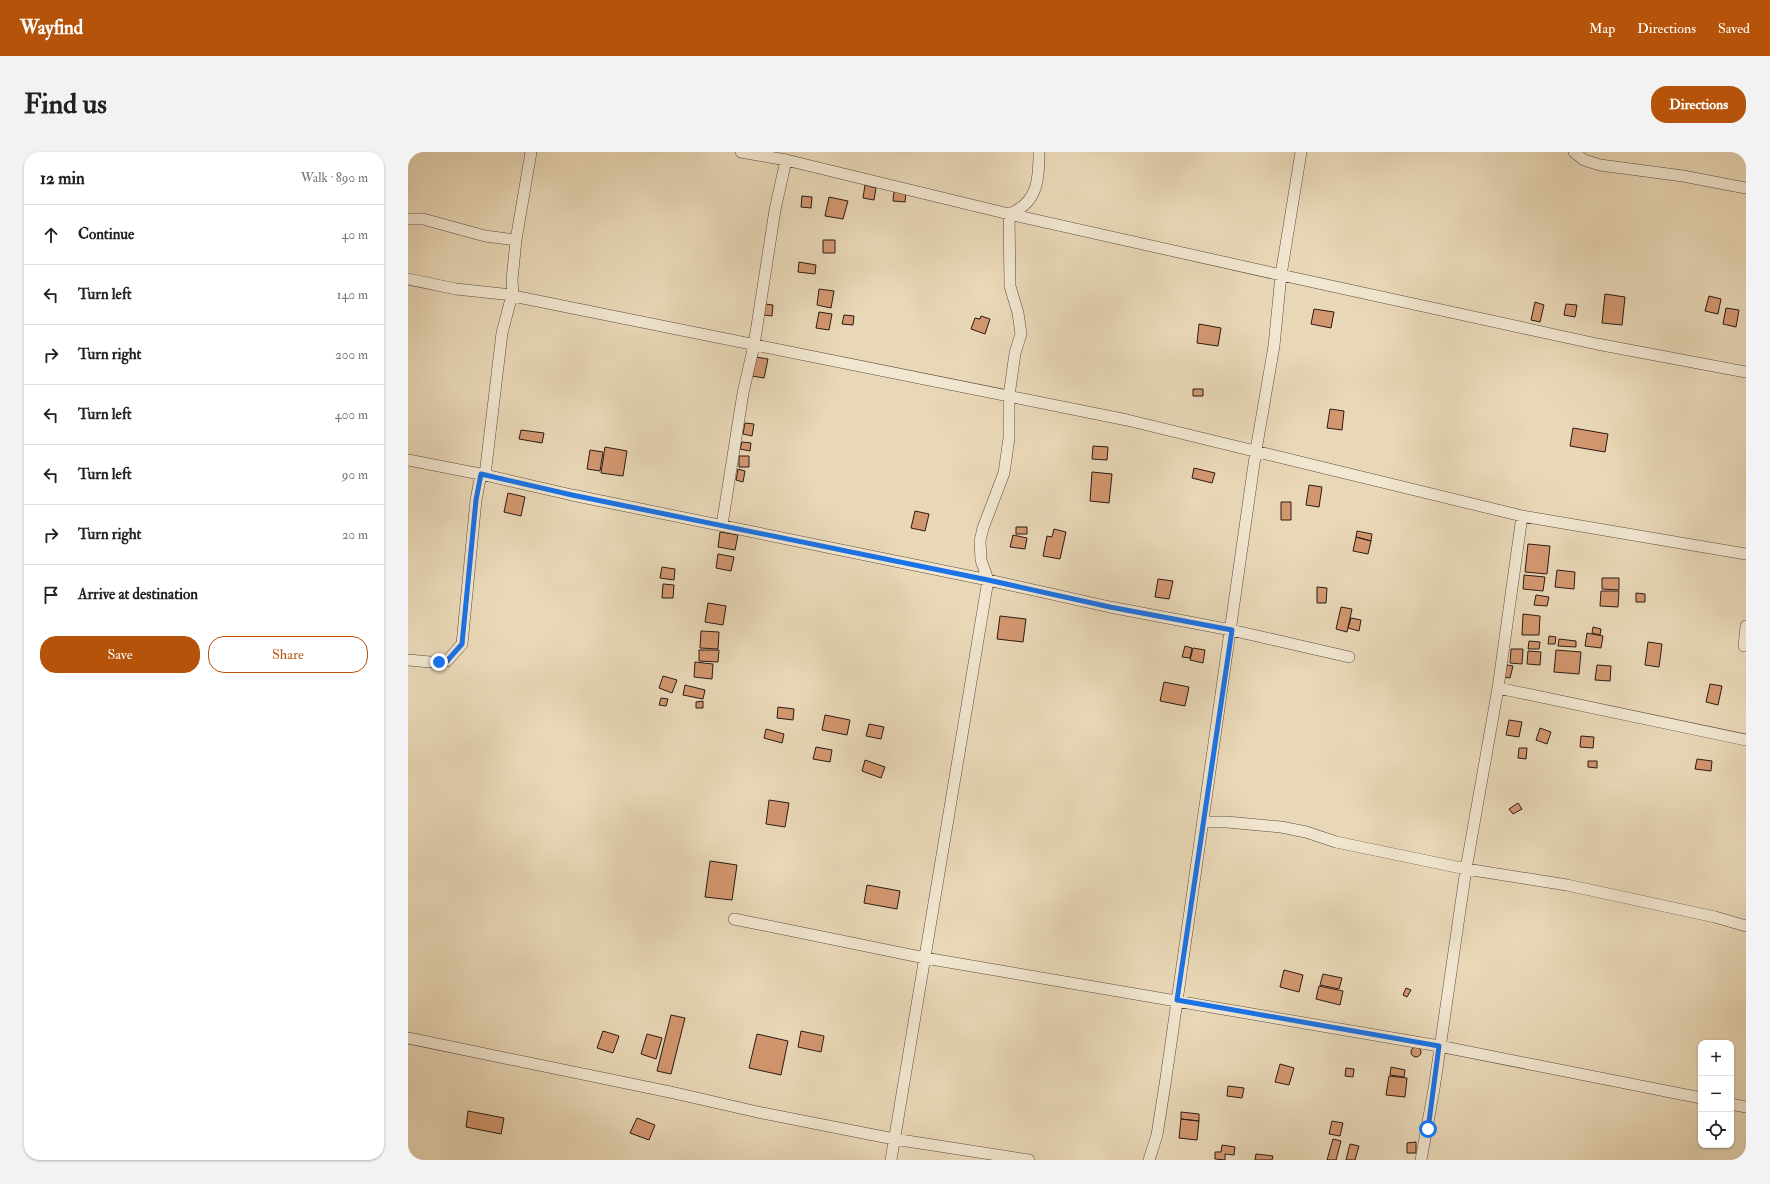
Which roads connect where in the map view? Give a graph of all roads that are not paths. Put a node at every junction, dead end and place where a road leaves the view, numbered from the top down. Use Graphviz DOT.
graph roads {
  1 [pos="531,152"];
  2 [pos="741,152"];
  3 [pos="1039,152"];
  4 [pos="1301,152"];
  5 [pos="1574,152"];
  6 [pos="786,160"];
  7 [pos="1746,188"];
  8 [pos="1009,214"];
  9 [pos="408,219"];
  10 [pos="516,240"];
  11 [pos="1281,275"];
  12 [pos="408,279"];
  13 [pos="512,296"];
  14 [pos="754,345"];
  15 [pos="1746,372"];
  16 [pos="1009,396"];
  17 [pos="1256,450"];
  18 [pos="408,460"];
  19 [pos="483,474"];
  20 [pos="1522,516"];
  21 [pos="722,526"];
  22 [pos="1746,554"];
  23 [pos="988,580"];
  24 [pos="1746,626"];
  25 [pos="1232,630"];
  26 [pos="1744,646"];
  27 [pos="1349,656"];
  28 [pos="408,660"];
  29 [pos="1498,688"];
  30 [pos="1746,740"];
  31 [pos="1203,822"];
  32 [pos="1466,869"];
  33 [pos="734,920"];
  34 [pos="1746,926"];
  35 [pos="925,958"];
  36 [pos="1177,1000"];
  37 [pos="408,1038"];
  38 [pos="1439,1046"];
  39 [pos="1698,1097"];
  40 [pos="1734,1105"];
  41 [pos="1746,1107"];
  42 [pos="894,1139"];
  43 [pos="891,1160"];
  44 [pos="1030,1160"];
  45 [pos="1148,1160"];
  46 [pos="1421,1160"];
  1 -- 10 [label="street"];
  2 -- 6 [label="street"];
  3 -- 8 [label="street"];
  4 -- 11 [label="street"];
  5 -- 7 [label="street"];
  6 -- 8 [label="street"];
  6 -- 14 [label="street"];
  8 -- 11 [label="street"];
  8 -- 16 [label="street"];
  9 -- 10 [label="street"];
  10 -- 13 [label="street"];
  11 -- 15 [label="street"];
  11 -- 17 [label="street"];
  12 -- 13 [label="street"];
  13 -- 14 [label="street"];
  13 -- 19 [label="street"];
  14 -- 16 [label="street"];
  14 -- 21 [label="street"];
  16 -- 17 [label="street"];
  16 -- 23 [label="street"];
  17 -- 20 [label="street"];
  17 -- 25 [label="street"];
  18 -- 19 [label="street"];
  19 -- 21 [label="street"];
  19 -- 28 [label="street"];
  20 -- 22 [label="street"];
  20 -- 29 [label="street"];
  21 -- 23 [label="street"];
  23 -- 25 [label="street"];
  23 -- 35 [label="street"];
  24 -- 26 [label="street"];
  25 -- 27 [label="street"];
  25 -- 31 [label="street"];
  29 -- 30 [label="street"];
  29 -- 32 [label="street"];
  31 -- 32 [label="street"];
  31 -- 36 [label="street"];
  32 -- 34 [label="street"];
  32 -- 38 [label="street"];
  33 -- 35 [label="street"];
  35 -- 36 [label="street"];
  35 -- 42 [label="street"];
  36 -- 38 [label="street"];
  36 -- 45 [label="street"];
  37 -- 42 [label="street"];
  38 -- 39 [label="street"];
  38 -- 46 [label="street"];
  40 -- 41 [label="street"];
  42 -- 43 [label="street"];
  42 -- 44 [label="street"];
}
